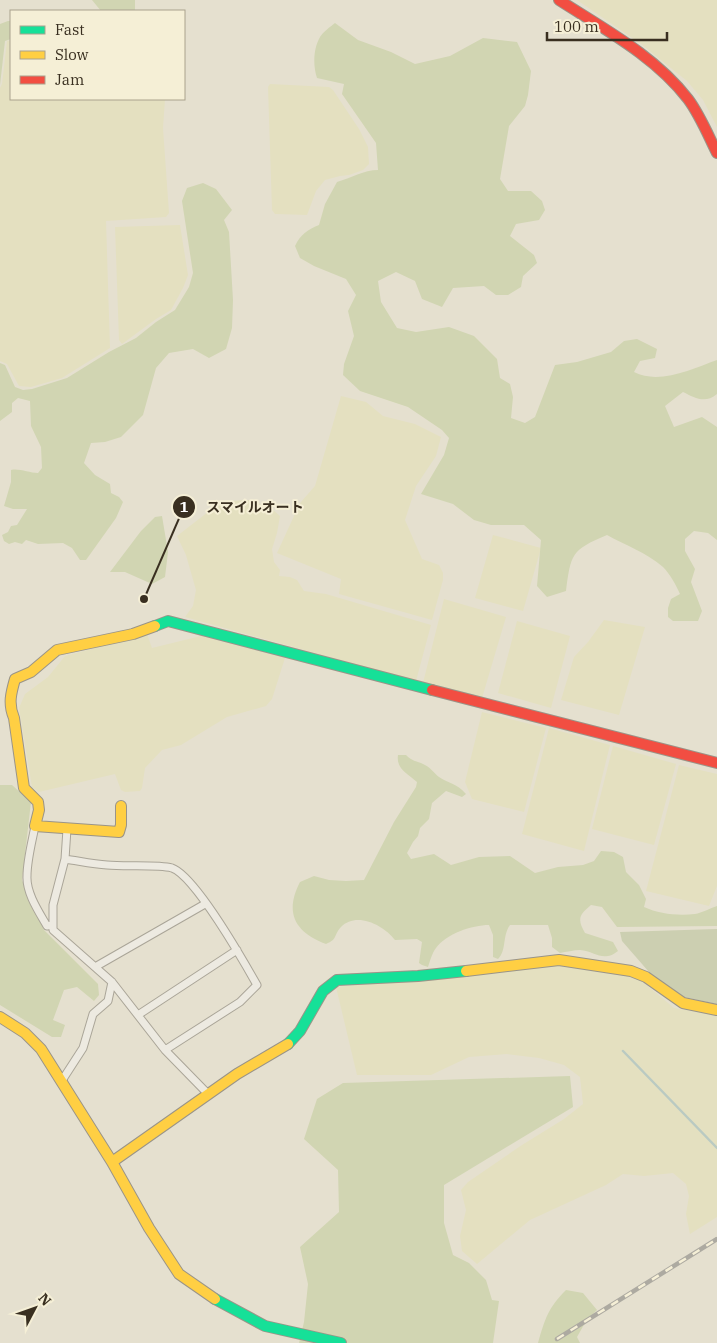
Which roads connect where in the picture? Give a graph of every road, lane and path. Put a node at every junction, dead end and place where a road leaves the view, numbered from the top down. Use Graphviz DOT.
graph roads {
  1 [pos="559,0"];
  2 [pos="717,154"];
  3 [pos="717,763"];
  4 [pos="121,806"];
  5 [pos="35,826"];
  6 [pos="67,829"];
  7 [pos="65,859"];
  8 [pos="205,904"];
  9 [pos="52,925"];
  10 [pos="237,950"];
  11 [pos="95,967"];
  12 [pos="112,982"];
  13 [pos="717,1010"];
  14 [pos="138,1015"];
  15 [pos="0,1017"];
  16 [pos="165,1050"];
  17 [pos="61,1082"];
  18 [pos="208,1094"];
  19 [pos="112,1162"];
  20 [pos="341,1343"];
  1 -- 2 [label="street"];
  3 -- 5 [label="street"];
  4 -- 6 [label="street"];
  5 -- 6 [label="street"];
  5 -- 9 [label="street"];
  6 -- 7 [label="street"];
  7 -- 8 [label="street"];
  7 -- 9 [label="street"];
  8 -- 10 [label="street"];
  8 -- 11 [label="street"];
  9 -- 11 [label="street"];
  10 -- 14 [label="street"];
  10 -- 16 [label="street"];
  11 -- 12 [label="street"];
  12 -- 14 [label="street"];
  12 -- 17 [label="street"];
  13 -- 18 [label="street"];
  14 -- 16 [label="street"];
  15 -- 17 [label="street"];
  16 -- 18 [label="street"];
  17 -- 19 [label="street"];
  18 -- 19 [label="street"];
  19 -- 20 [label="street"];
}
